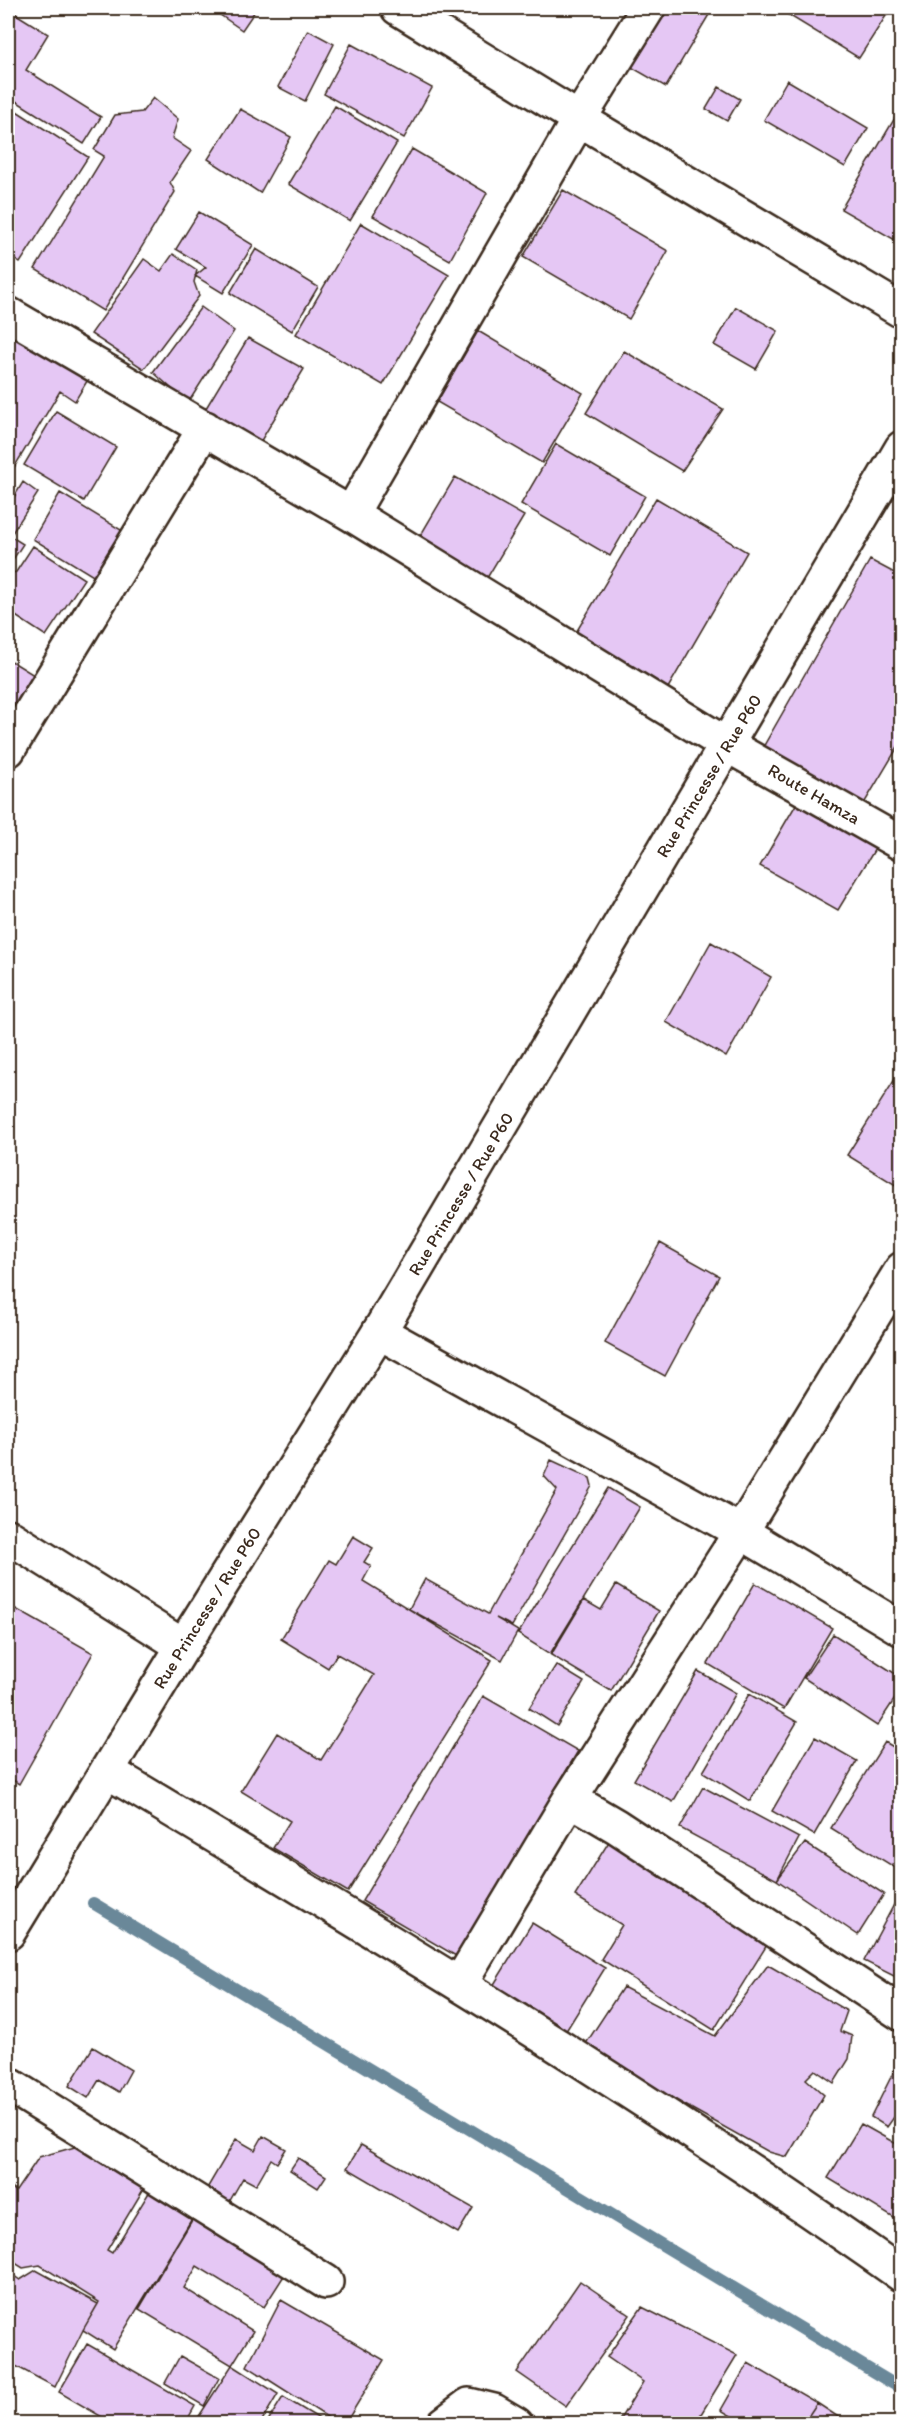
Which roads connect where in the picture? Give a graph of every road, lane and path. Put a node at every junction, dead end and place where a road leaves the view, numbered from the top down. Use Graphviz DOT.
graph roads {
  1 [pos="398,8"];
  2 [pos="648,8"];
  3 [pos="579,119"];
  4 [pos="902,311"];
  5 [pos="8,314"];
  6 [pos="205,428"];
  7 [pos="902,448"];
  8 [pos="351,514"];
  9 [pos="727,745"];
  10 [pos="8,750"];
  11 [pos="902,844"];
  12 [pos="902,1269"];
  13 [pos="379,1332"];
  14 [pos="741,1532"];
  15 [pos="8,1536"];
  16 [pos="902,1629"];
  17 [pos="183,1646"];
  18 [pos="107,1771"];
  19 [pos="570,1799"];
  20 [pos="8,1933"];
  21 [pos="460,1983"];
  22 [pos="902,2014"];
  23 [pos="8,2085"];
  24 [pos="902,2275"];
  25 [pos="326,2282"];
  26 [pos="444,2424"];
  27 [pos="516,2424"];
  1 -- 3 [label="street"];
  2 -- 3 [label="street"];
  3 -- 4 [label="street"];
  3 -- 8 [label="street"];
  5 -- 6 [label="street, Route Hamza"];
  6 -- 8 [label="street, Route Hamza"];
  6 -- 10 [label="street"];
  7 -- 9 [label="street, Rue Princesse / Rue P60"];
  8 -- 9 [label="street, Route Hamza"];
  9 -- 11 [label="street, Route Hamza"];
  9 -- 13 [label="street, Rue Princesse / Rue P60"];
  12 -- 14 [label="street"];
  13 -- 14 [label="street"];
  13 -- 17 [label="street, Rue Princesse / Rue P60"];
  14 -- 16 [label="street"];
  14 -- 19 [label="street"];
  15 -- 17 [label="street"];
  17 -- 18 [label="street, Rue Princesse / Rue P60"];
  18 -- 20 [label="street, Rue Princesse / Rue P60"];
  18 -- 21 [label="street"];
  19 -- 21 [label="street"];
  19 -- 22 [label="street"];
  21 -- 24 [label="street"];
  23 -- 25 [label="street"];
  26 -- 27 [label="street"];
}
